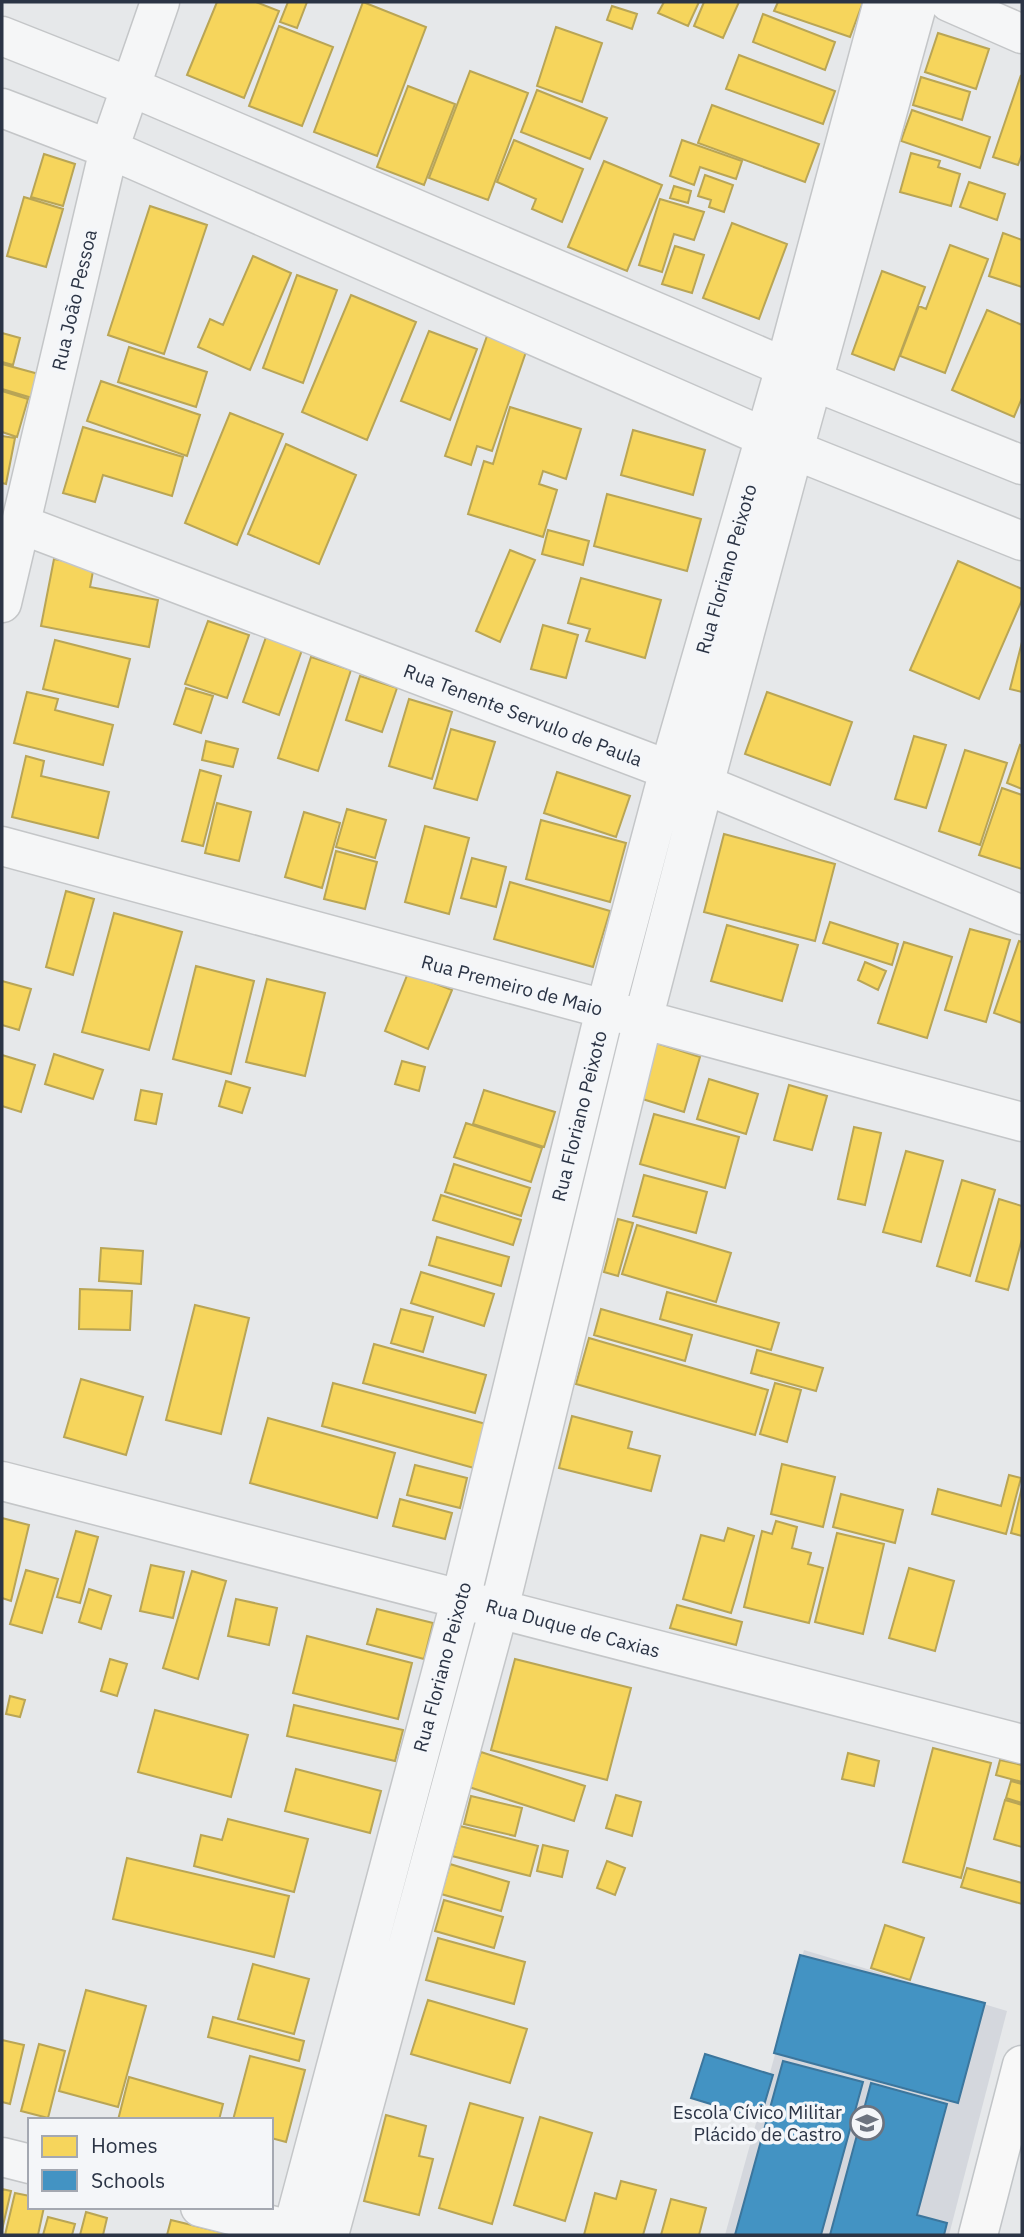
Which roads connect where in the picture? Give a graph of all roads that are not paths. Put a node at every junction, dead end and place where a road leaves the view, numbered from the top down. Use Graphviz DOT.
graph roads {
  1 [pos="160,2"];
  2 [pos="883,2"];
  3 [pos="918,2"];
  4 [pos="949,2"];
  5 [pos="1022,34"];
  6 [pos="2,36"];
  7 [pos="131,86"];
  8 [pos="2,108"];
  9 [pos="109,149"];
  10 [pos="799,374"];
  11 [pos="779,443"];
  12 [pos="1022,465"];
  13 [pos="20,524"];
  14 [pos="1022,541"];
  15 [pos="2,603"];
  16 [pos="669,770"];
  17 [pos="704,785"];
  18 [pos="2,846"];
  19 [pos="1022,915"];
  20 [pos="605,1010"];
  21 [pos="643,1020"];
  22 [pos="1022,1122"];
  23 [pos="2,1481"];
  24 [pos="461,1598"];
  25 [pos="499,1609"];
  26 [pos="1022,1744"];
  27 [pos="1022,2065"];
  28 [pos="2,2157"];
  29 [pos="28,2164"];
  30 [pos="208,2209"];
  31 [pos="306,2234"];
  32 [pos="978,2235"];
  1 -- 7 [label="street, Rua João Pessoa"];
  2 -- 10 [label="street, Rua Floriano Peixoto"];
  3 -- 10 [label="street, Rua Floriano Peixoto"];
  4 -- 5 [label="street"];
  6 -- 7 [label="street"];
  7 -- 9 [label="street, Rua João Pessoa"];
  7 -- 10 [label="street"];
  8 -- 9 [label="street"];
  9 -- 11 [label="street"];
  9 -- 13 [label="street, Rua João Pessoa"];
  10 -- 11 [label="street, Rua Floriano Peixoto"];
  10 -- 12 [label="street"];
  11 -- 14 [label="street"];
  11 -- 16 [label="street, Rua Floriano Peixoto"];
  11 -- 17 [label="street, Rua Floriano Peixoto"];
  13 -- 15 [label="street, Rua João Pessoa"];
  13 -- 16 [label="street, Rua Tenente Servulo de Paula"];
  16 -- 17 [label="street, Rua Tenente Servulo de Paula"];
  16 -- 20 [label="street, Rua Floriano Peixoto"];
  17 -- 19 [label="street, Rua Tenente Servulo de Paula"];
  17 -- 21 [label="street, Rua Floriano Peixoto"];
  18 -- 20 [label="street, Rua Premeiro de Maio"];
  20 -- 21 [label="street, Rua Premeiro de Maio"];
  20 -- 24 [label="street, Rua Floriano Peixoto"];
  21 -- 22 [label="street, Rua Premeiro de Maio"];
  21 -- 25 [label="street, Rua Floriano Peixoto"];
  23 -- 24 [label="street, Rua Duque de Caxias"];
  24 -- 25 [label="street, Rua Duque de Caxias"];
  24 -- 31 [label="street, Rua Floriano Peixoto"];
  25 -- 26 [label="street, Rua Duque de Caxias"];
  25 -- 31 [label="street, Rua Floriano Peixoto"];
  27 -- 32 [label="main road"];
  28 -- 29 [label="street"];
  30 -- 31 [label="street"];
}
